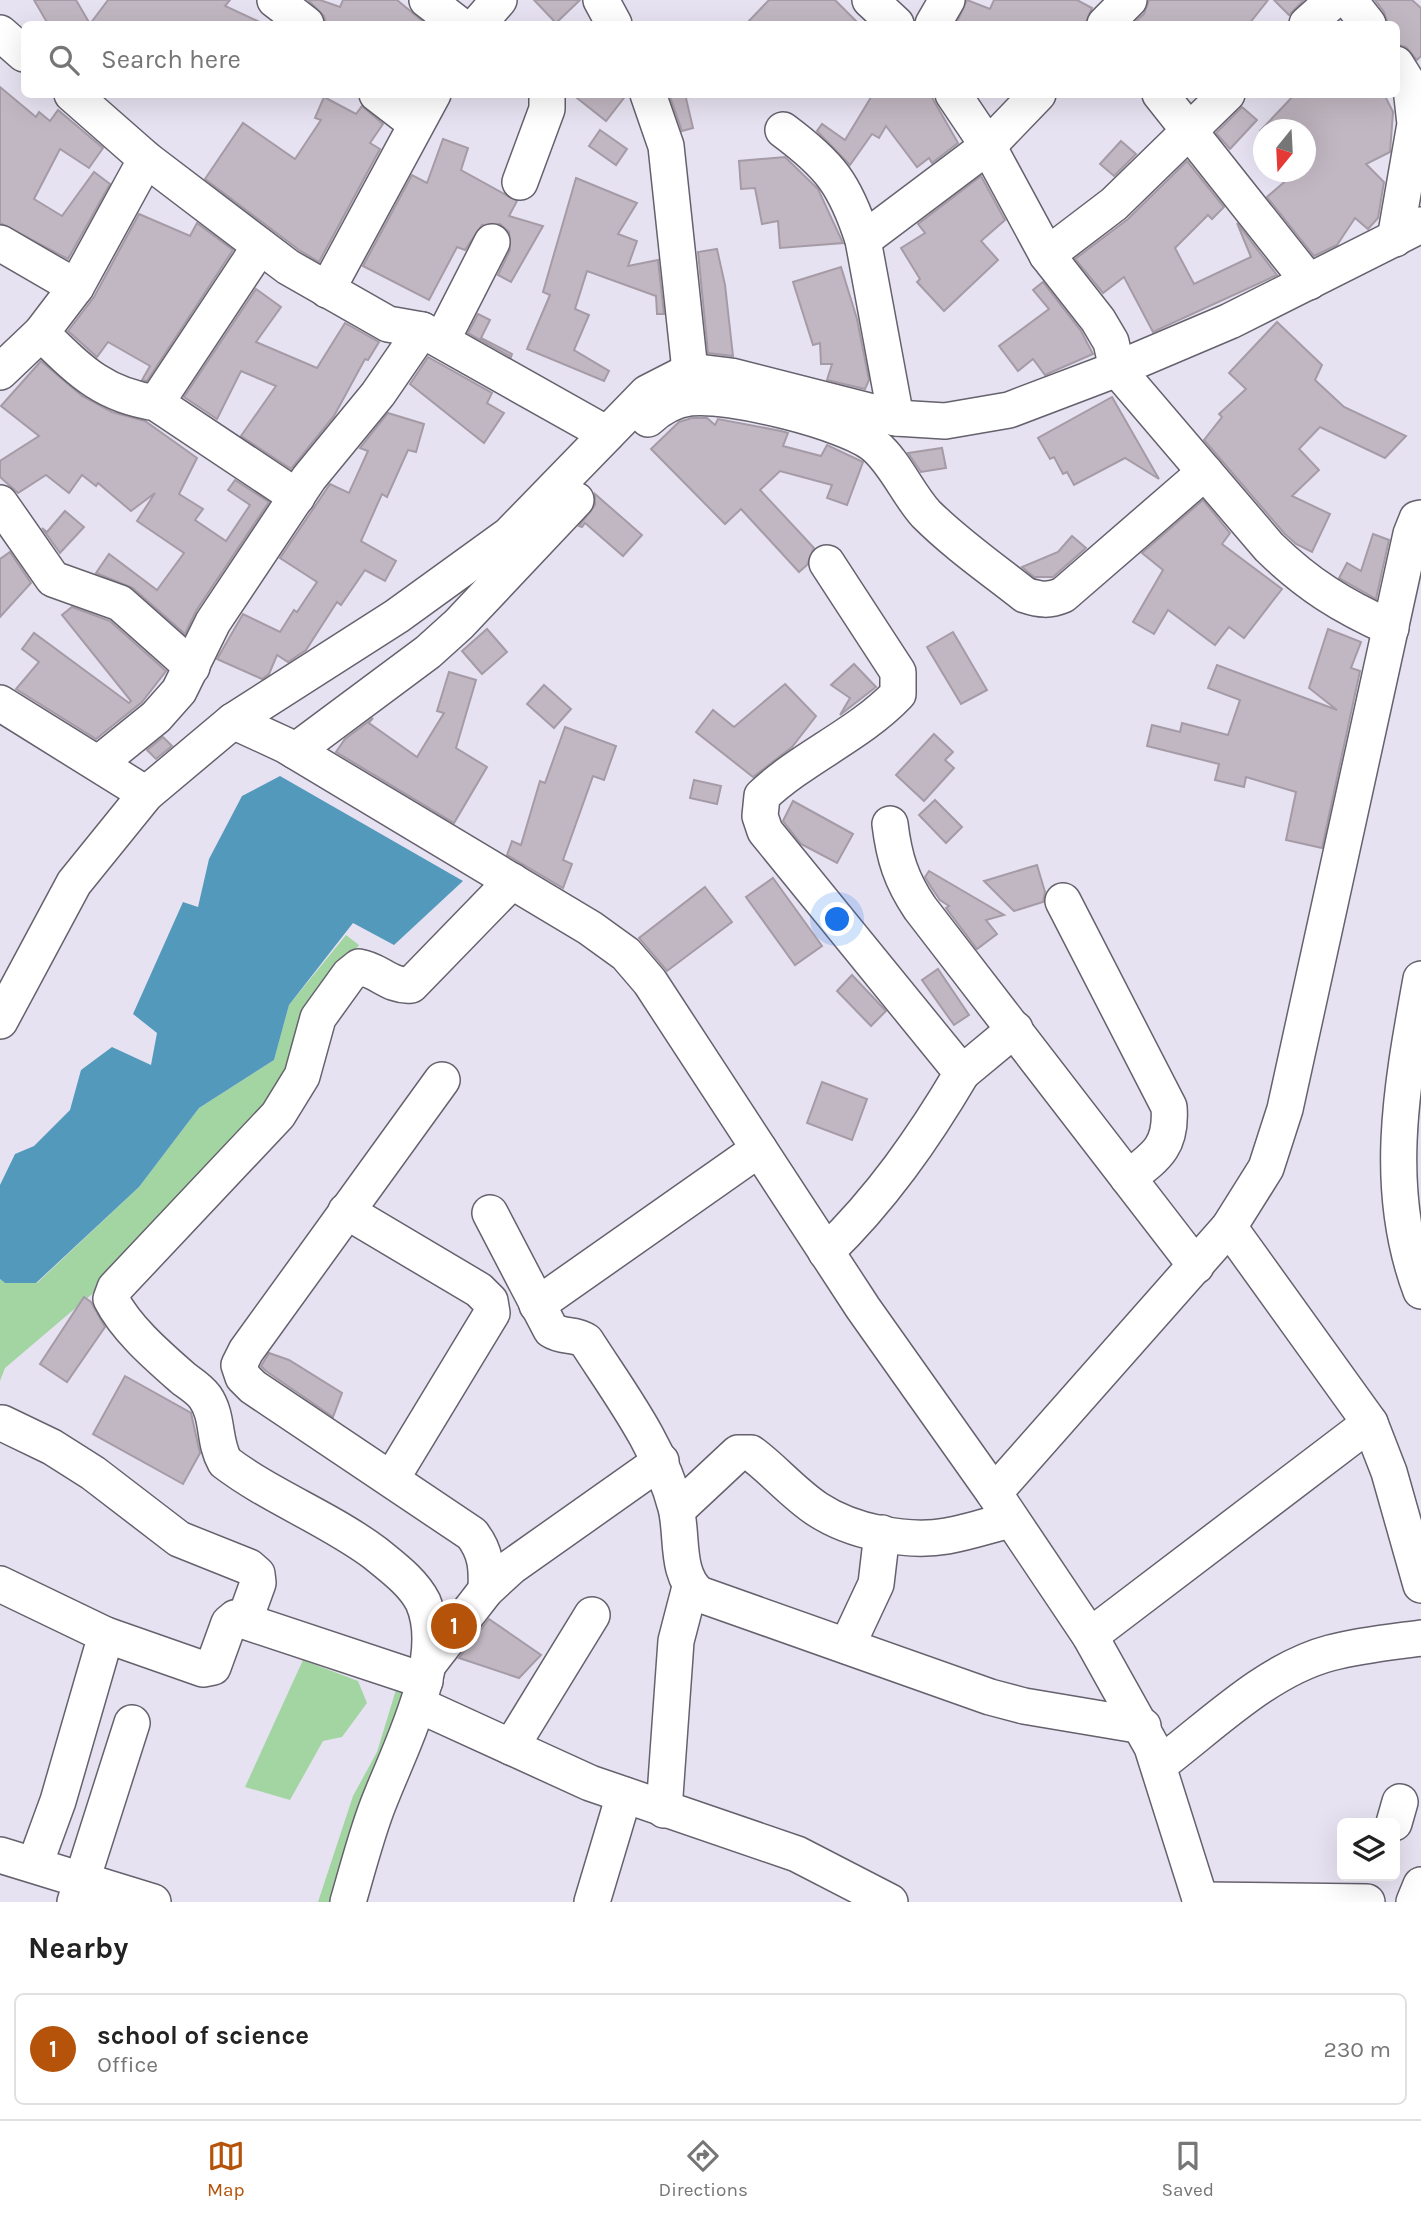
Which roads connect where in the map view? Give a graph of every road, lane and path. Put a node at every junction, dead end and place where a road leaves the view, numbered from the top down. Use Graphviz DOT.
graph roads {
  1 [pos="275,0"];
  2 [pos="427,0"];
  3 [pos="499,0"];
  4 [pos="601,0"];
  5 [pos="870,0"];
  6 [pos="947,0"];
  7 [pos="1129,0"];
  8 [pos="1334,0"];
  9 [pos="1349,0"];
  10 [pos="302,21"];
  11 [pos="454,21"];
  12 [pos="481,21"];
  13 [pos="612,21"];
  14 [pos="893,21"];
  15 [pos="935,21"];
  16 [pos="1108,21"];
  17 [pos="1310,21"];
  18 [pos="1366,21"];
  19 [pos="0,33"];
  20 [pos="21,51"];
  21 [pos="1400,70"];
  22 [pos="77,98"];
  23 [pos="390,98"];
  24 [pos="547,98"];
  25 [pos="650,98"];
  26 [pos="956,98"];
  27 [pos="1034,98"];
  28 [pos="1163,98"];
  29 [pos="1223,98"];
  30 [pos="425,109"];
  31 [pos="1189,128"];
  32 [pos="783,130"];
  33 [pos="988,146"];
  34 [pos="146,159"];
  35 [pos="520,182"];
  36 [pos="1408,232"];
  37 [pos="863,240"];
  38 [pos="492,242"];
  39 [pos="260,246"];
  40 [pos="4,251"];
  41 [pos="1047,255"];
  42 [pos="1309,282"];
  43 [pos="76,287"];
  44 [pos="327,290"];
  45 [pos="41,333"];
  46 [pos="432,335"];
  47 [pos="1117,369"];
  48 [pos="690,371"];
  49 [pos="0,372"];
  50 [pos="156,403"];
  51 [pos="896,418"];
  52 [pos="607,434"];
  53 [pos="1205,472"];
  54 [pos="297,497"];
  55 [pos="0,503"];
  56 [pos="1421,518"];
  57 [pos="827,563"];
  58 [pos="1391,628"];
  59 [pos="192,667"];
  60 [pos="0,703"];
  61 [pos="233,720"];
  62 [pos="295,751"];
  63 [pos="99,763"];
  64 [pos="146,794"];
  65 [pos="890,824"];
  66 [pos="512,881"];
  67 [pos="1063,901"];
  68 [pos="1421,979"];
  69 [pos="0,1021"];
  70 [pos="1014,1029"];
  71 [pos="962,1073"];
  72 [pos="442,1080"];
  73 [pos="759,1149"];
  74 [pos="1128,1178"];
  75 [pos="346,1212"];
  76 [pos="490,1213"];
  77 [pos="1229,1227"];
  78 [pos="826,1252"];
  79 [pos="1196,1266"];
  80 [pos="1421,1291"];
  81 [pos="537,1305"];
  82 [pos="2,1423"];
  83 [pos="1370,1423"];
  84 [pos="661,1461"];
  85 [pos="392,1478"];
  86 [pos="1002,1506"];
  87 [pos="677,1510"];
  88 [pos="883,1533"];
  89 [pos="0,1584"];
  90 [pos="1421,1585"];
  91 [pos="690,1587"];
  92 [pos="486,1590"];
  93 [pos="592,1615"];
  94 [pos="245,1619"];
  95 [pos="106,1635"];
  96 [pos="1090,1636"];
  97 [pos="1421,1638"];
  98 [pos="847,1646"];
  99 [pos="424,1684"];
  100 [pos="132,1723"];
  101 [pos="1143,1726"];
  102 [pos="511,1747"];
  103 [pos="1159,1765"];
  104 [pos="624,1795"];
  105 [pos="664,1810"];
  106 [pos="0,1855"];
  107 [pos="35,1864"];
  108 [pos="1379,1881"];
  109 [pos="1421,1885"];
  110 [pos="78,1890"];
  111 [pos="1200,1901"];
  112 [pos="153,1902"];
  113 [pos="348,1902"];
  114 [pos="592,1902"];
  115 [pos="890,1902"];
  116 [pos="1367,1902"];
  117 [pos="1373,1902"];
  118 [pos="1414,1902"];
  1 -- 10 [label="street"];
  2 -- 11 [label="street"];
  3 -- 12 [label="street"];
  4 -- 13 [label="street"];
  5 -- 14 [label="street"];
  6 -- 15 [label="street"];
  7 -- 16 [label="street"];
  8 -- 17 [label="street"];
  9 -- 18 [label="street"];
  19 -- 20 [label="street"];
  21 -- 36 [label="street"];
  22 -- 34 [label="street"];
  23 -- 30 [label="street"];
  24 -- 35 [label="street"];
  25 -- 48 [label="street"];
  26 -- 33 [label="street"];
  27 -- 33 [label="street"];
  28 -- 31 [label="street"];
  29 -- 31 [label="street"];
  30 -- 44 [label="street"];
  31 -- 41 [label="street"];
  31 -- 42 [label="street"];
  32 -- 37 [label="street"];
  33 -- 37 [label="street"];
  33 -- 41 [label="street"];
  34 -- 39 [label="street"];
  34 -- 43 [label="street"];
  36 -- 42 [label="street"];
  37 -- 51 [label="street"];
  38 -- 46 [label="street"];
  39 -- 44 [label="street"];
  39 -- 50 [label="street"];
  40 -- 43 [label="street"];
  41 -- 47 [label="street"];
  42 -- 47 [label="street"];
  43 -- 45 [label="street"];
  44 -- 46 [label="street"];
  45 -- 49 [label="street"];
  45 -- 50 [label="street"];
  46 -- 52 [label="street"];
  46 -- 54 [label="street"];
  47 -- 51 [label="street"];
  47 -- 53 [label="street"];
  48 -- 51 [label="street"];
  48 -- 52 [label="street"];
  50 -- 54 [label="street"];
  52 -- 61 [label="street"];
  53 -- 58 [label="street"];
  53 -- 62 [label="street"];
  54 -- 59 [label="street"];
  55 -- 59 [label="street"];
  56 -- 58 [label="street"];
  57 -- 71 [label="street"];
  58 -- 77 [label="street"];
  59 -- 63 [label="street"];
  60 -- 63 [label="street"];
  61 -- 62 [label="street"];
  61 -- 64 [label="street"];
  62 -- 66 [label="street"];
  63 -- 64 [label="street"];
  64 -- 69 [label="street"];
  65 -- 70 [label="street"];
  66 -- 73 [label="street"];
  66 -- 99 [label="street"];
  67 -- 74 [label="street"];
  68 -- 80 [label="street"];
  70 -- 71 [label="street"];
  70 -- 74 [label="street"];
  71 -- 78 [label="street"];
  72 -- 75 [label="street"];
  73 -- 78 [label="street"];
  73 -- 81 [label="street"];
  74 -- 79 [label="street"];
  75 -- 85 [label="street"];
  75 -- 85 [label="street"];
  76 -- 81 [label="street"];
  77 -- 79 [label="street"];
  77 -- 83 [label="street"];
  78 -- 86 [label="street"];
  79 -- 86 [label="street"];
  81 -- 84 [label="street"];
  82 -- 94 [label="street"];
  83 -- 90 [label="street"];
  83 -- 96 [label="street"];
  84 -- 87 [label="street"];
  84 -- 92 [label="street"];
  85 -- 92 [label="street"];
  86 -- 88 [label="street"];
  86 -- 96 [label="street"];
  87 -- 88 [label="street"];
  87 -- 91 [label="street"];
  88 -- 98 [label="street"];
  89 -- 95 [label="street"];
  91 -- 98 [label="street"];
  91 -- 105 [label="street"];
  92 -- 99 [label="street"];
  93 -- 102 [label="street"];
  94 -- 95 [label="street"];
  94 -- 99 [label="street"];
  95 -- 107 [label="street"];
  96 -- 101 [label="street"];
  97 -- 103 [label="street"];
  98 -- 101 [label="street"];
  99 -- 102 [label="street"];
  99 -- 113 [label="street"];
  100 -- 110 [label="street"];
  101 -- 103 [label="street"];
  102 -- 104 [label="street"];
  103 -- 111 [label="street"];
  104 -- 105 [label="street"];
  104 -- 114 [label="street"];
  105 -- 115 [label="street"];
  106 -- 107 [label="street"];
  107 -- 110 [label="street"];
  108 -- 117 [label="street"];
  109 -- 118 [label="street"];
  110 -- 112 [label="street"];
  111 -- 116 [label="street"];
}
